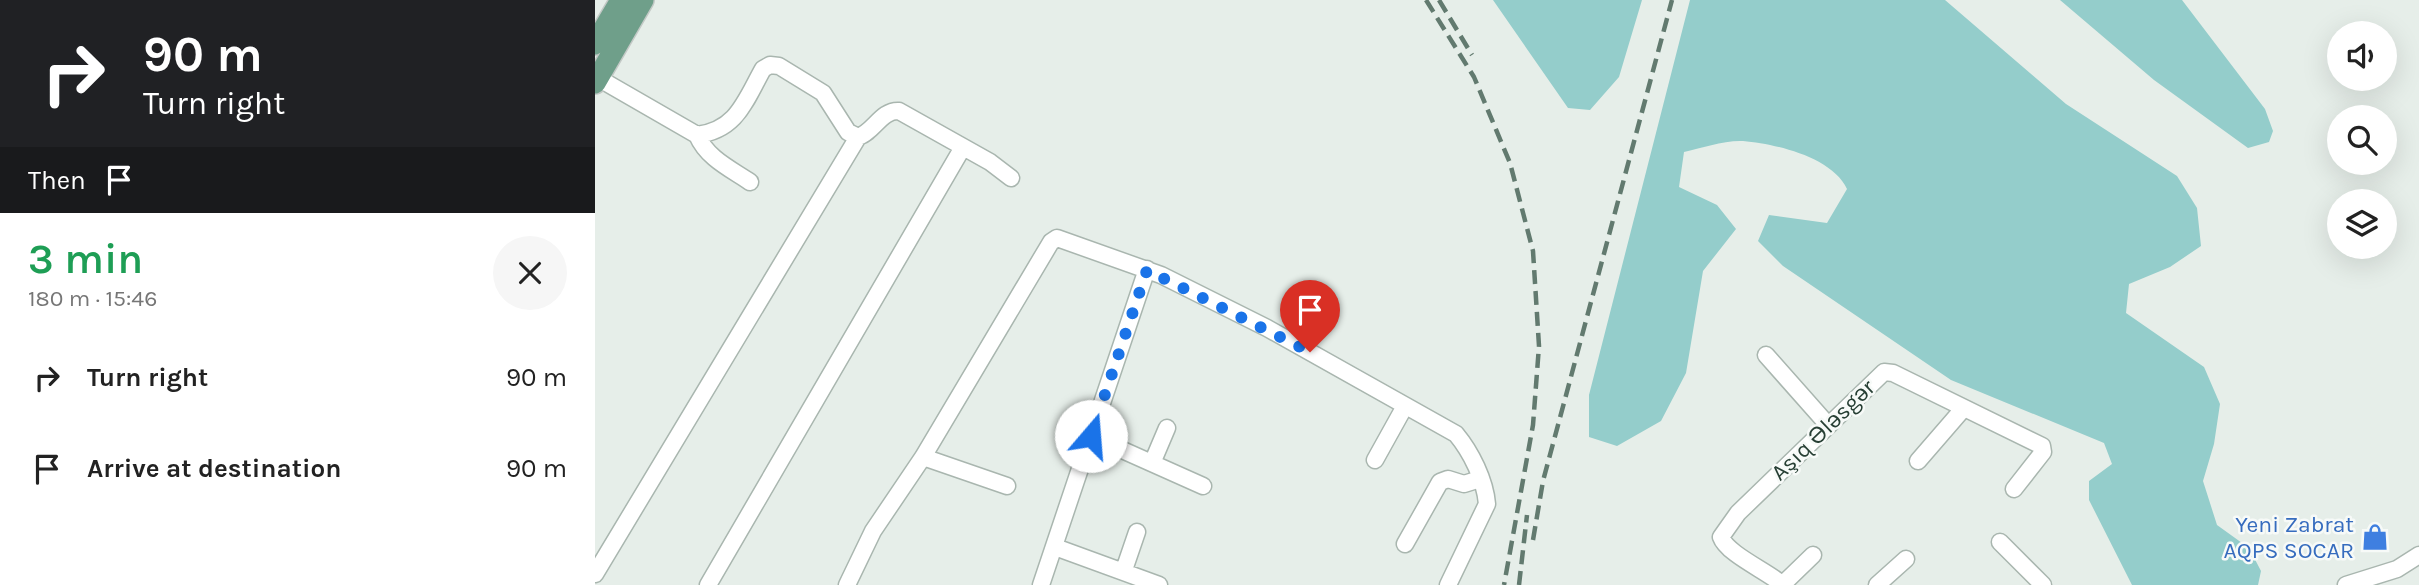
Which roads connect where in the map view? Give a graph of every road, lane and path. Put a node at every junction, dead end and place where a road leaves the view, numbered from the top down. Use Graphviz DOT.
graph roads {
  1 [pos="621,0"];
  2 [pos="643,0"];
  3 [pos="595,44"];
  4 [pos="597,80"];
  5 [pos="697,135"];
  6 [pos="857,137"];
  7 [pos="963,147"];
  8 [pos="1011,178"];
  9 [pos="750,182"];
  10 [pos="1147,270"];
  11 [pos="1766,355"];
  12 [pos="1405,405"];
  13 [pos="1963,409"];
  14 [pos="1828,425"];
  15 [pos="1167,428"];
  16 [pos="1091,436"];
  17 [pos="923,457"];
  18 [pos="1375,460"];
  19 [pos="1153,461"];
  20 [pos="1918,461"];
  21 [pos="1480,479"];
  22 [pos="1007,486"];
  23 [pos="1203,486"];
  24 [pos="2014,489"];
  25 [pos="1136,532"];
  26 [pos="2000,542"];
  27 [pos="1405,544"];
  28 [pos="1055,547"];
  29 [pos="1813,555"];
  30 [pos="1906,559"];
  31 [pos="2416,563"];
  32 [pos="1123,570"];
  33 [pos="595,574"];
  34 [pos="708,585"];
  35 [pos="847,585"];
  36 [pos="1041,585"];
  37 [pos="1159,585"];
  38 [pos="1448,585"];
  39 [pos="1782,585"];
  40 [pos="1877,585"];
  41 [pos="2043,585"];
  42 [pos="2346,585"];
  1 -- 3 [label="main road"];
  2 -- 4 [label="main road"];
  4 -- 5 [label="street"];
  5 -- 6 [label="street"];
  5 -- 9 [label="street"];
  6 -- 7 [label="street"];
  6 -- 33 [label="street"];
  7 -- 8 [label="street"];
  7 -- 34 [label="street"];
  10 -- 12 [label="street"];
  10 -- 16 [label="street"];
  10 -- 17 [label="street"];
  11 -- 14 [label="street"];
  12 -- 18 [label="street"];
  12 -- 21 [label="street"];
  13 -- 14 [label="street, Aşıq Ələsgər"];
  13 -- 20 [label="street"];
  13 -- 24 [label="street, Aşıq Ələsgər"];
  14 -- 39 [label="street, Aşıq Ələsgər"];
  15 -- 19 [label="street"];
  16 -- 19 [label="street"];
  16 -- 28 [label="street"];
  17 -- 22 [label="street"];
  17 -- 35 [label="street"];
  19 -- 23 [label="street"];
  21 -- 27 [label="street"];
  21 -- 38 [label="street"];
  25 -- 32 [label="street"];
  26 -- 41 [label="street"];
  28 -- 32 [label="street"];
  28 -- 36 [label="street"];
  29 -- 39 [label="street"];
  30 -- 40 [label="street"];
  31 -- 42 [label="street"];
  32 -- 37 [label="street"];
}
